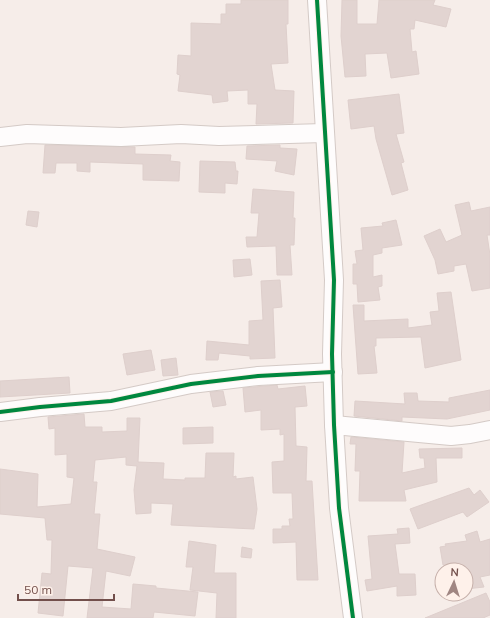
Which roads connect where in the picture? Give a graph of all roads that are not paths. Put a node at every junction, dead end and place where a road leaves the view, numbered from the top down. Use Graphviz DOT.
graph roads {
  1 [pos="317,0"];
  2 [pos="324,132"];
  3 [pos="0,137"];
  4 [pos="333,372"];
  5 [pos="0,412"];
  6 [pos="334,424"];
  7 [pos="490,430"];
  8 [pos="353,618"];
  1 -- 2 [label="street"];
  2 -- 3 [label="street"];
  2 -- 4 [label="street"];
  4 -- 5 [label="street"];
  4 -- 6 [label="street"];
  6 -- 7 [label="street"];
  6 -- 8 [label="street"];
}
